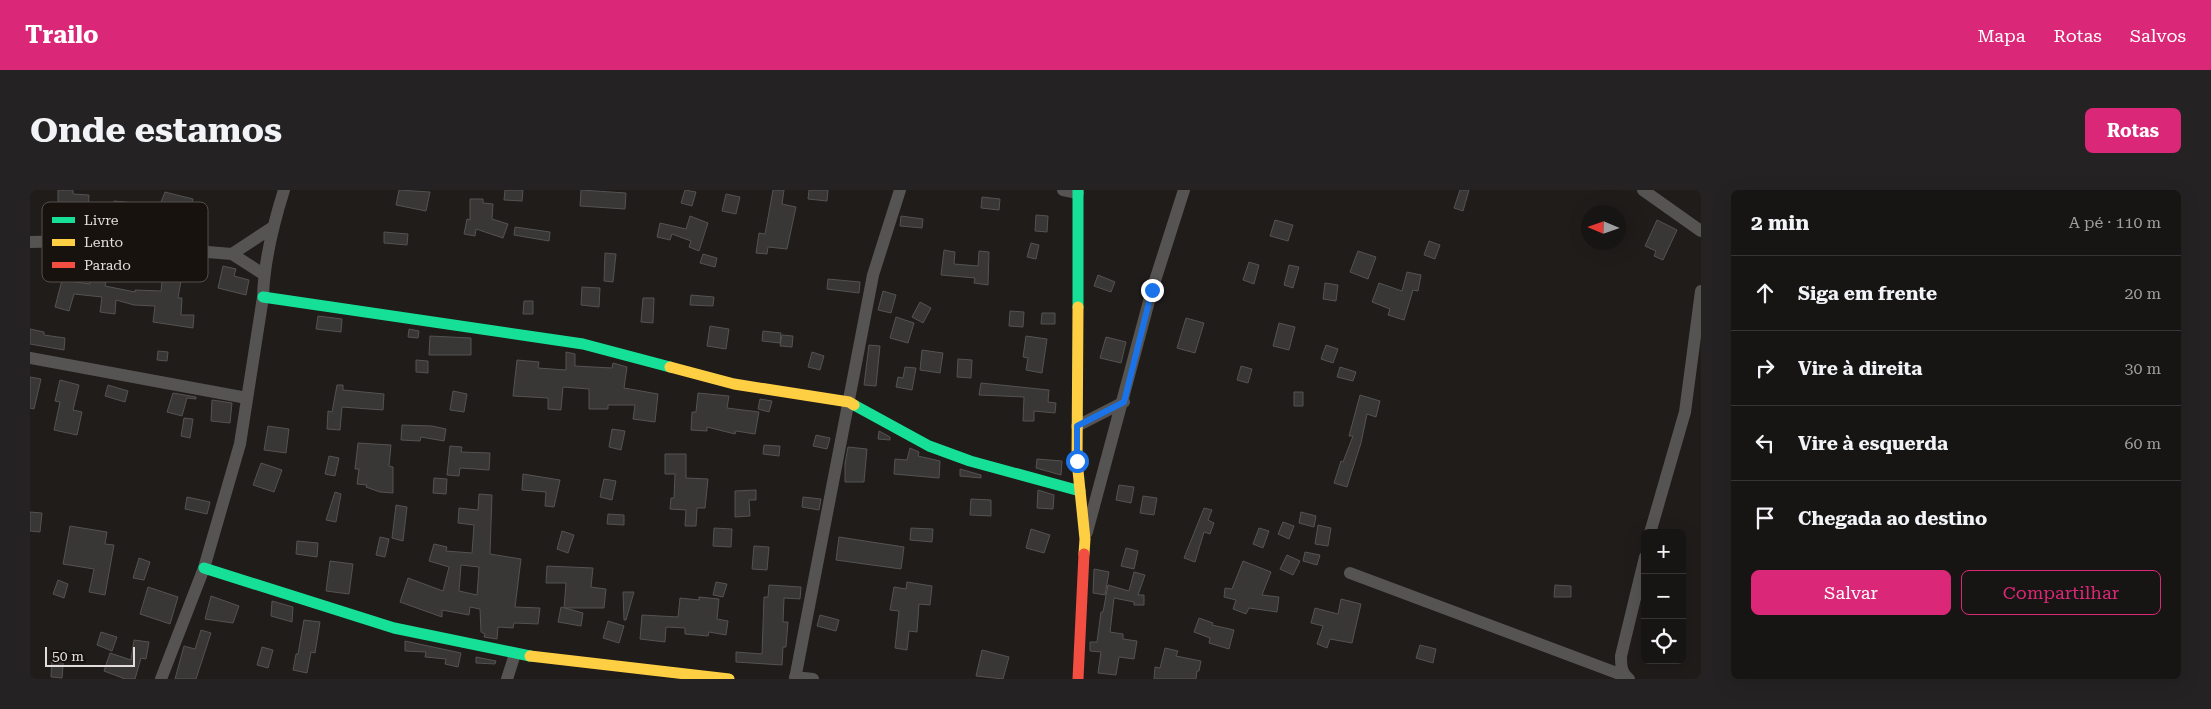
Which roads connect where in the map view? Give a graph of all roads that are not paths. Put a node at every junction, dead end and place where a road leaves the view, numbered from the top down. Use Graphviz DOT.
graph roads {
  1 [pos="284,190"];
  2 [pos="900,190"];
  3 [pos="1063,190"];
  4 [pos="1184,190"];
  5 [pos="1643,190"];
  6 [pos="1078,192"];
  7 [pos="273,227"];
  8 [pos="1701,231"];
  9 [pos="208,252"];
  10 [pos="232,254"];
  11 [pos="263,274"];
  12 [pos="1701,291"];
  13 [pos="263,298"];
  14 [pos="30,358"];
  15 [pos="247,398"];
  16 [pos="849,402"];
  17 [pos="1124,402"];
  18 [pos="1077,426"];
  19 [pos="1080,491"];
  20 [pos="1651,529"];
  21 [pos="1085,539"];
  22 [pos="204,568"];
  23 [pos="1350,572"];
  24 [pos="1641,574"];
  25 [pos="515,654"];
  26 [pos="1627,677"];
  27 [pos="795,678"];
  28 [pos="161,679"];
  29 [pos="507,679"];
  30 [pos="729,679"];
  31 [pos="812,679"];
  32 [pos="1078,679"];
  1 -- 7 [label="street"];
  2 -- 16 [label="street"];
  3 -- 6 [label="street"];
  4 -- 17 [label="street"];
  5 -- 8 [label="street"];
  6 -- 18 [label="street"];
  7 -- 10 [label="street"];
  7 -- 11 [label="street"];
  9 -- 10 [label="street"];
  10 -- 11 [label="street"];
  11 -- 13 [label="street"];
  12 -- 20 [label="street"];
  13 -- 15 [label="street"];
  13 -- 16 [label="street"];
  14 -- 15 [label="street"];
  15 -- 22 [label="street"];
  16 -- 19 [label="street"];
  16 -- 27 [label="street"];
  17 -- 18 [label="street"];
  17 -- 21 [label="street"];
  18 -- 19 [label="street"];
  19 -- 21 [label="street"];
  21 -- 32 [label="street"];
  22 -- 25 [label="street"];
  22 -- 28 [label="street"];
  23 -- 26 [label="street"];
  24 -- 26 [label="street"];
  25 -- 29 [label="street"];
  25 -- 30 [label="street"];
  27 -- 31 [label="street"];
}
